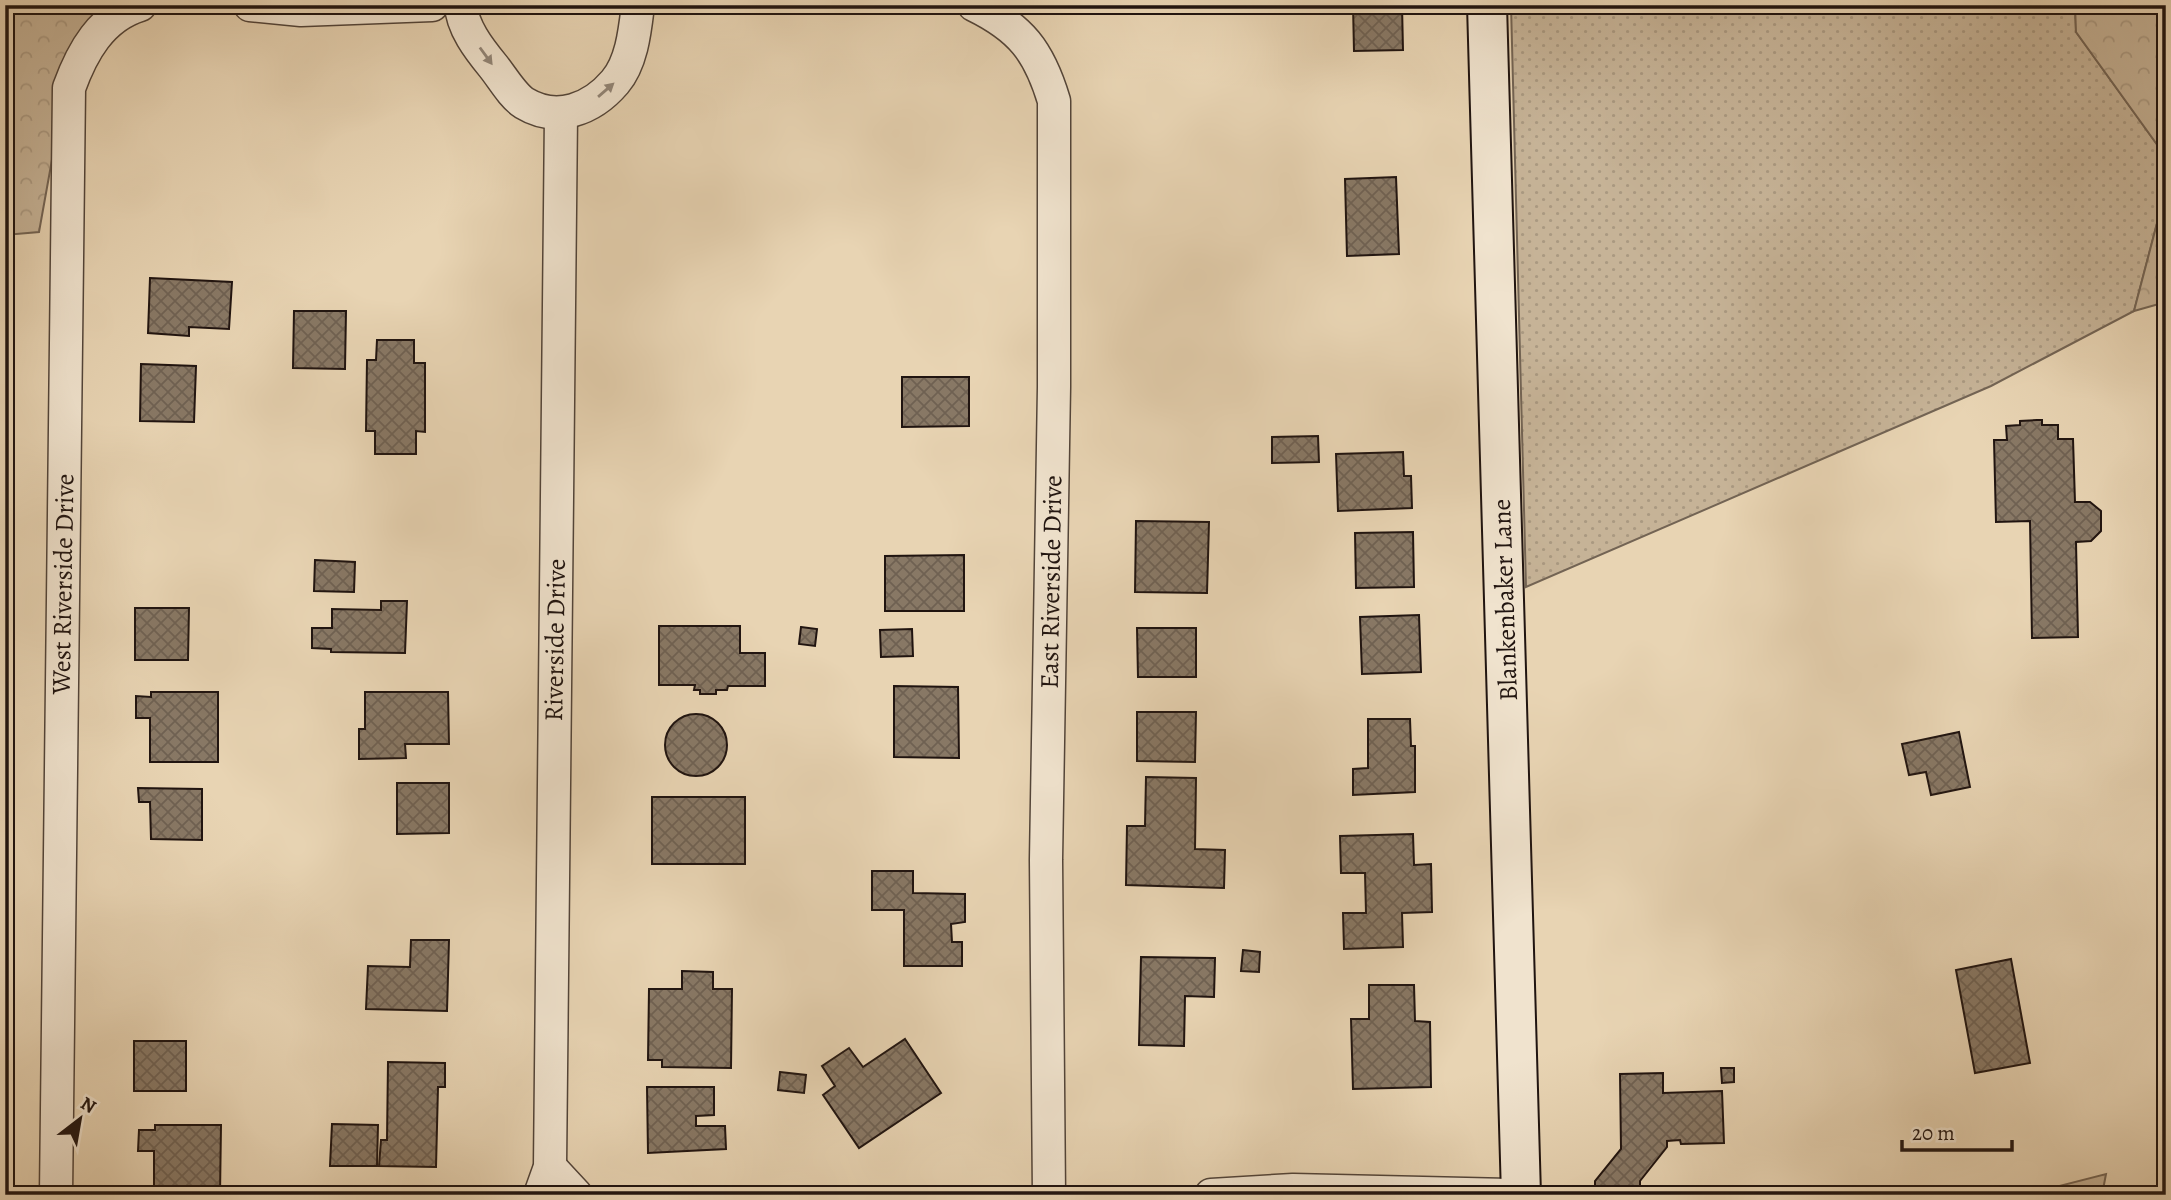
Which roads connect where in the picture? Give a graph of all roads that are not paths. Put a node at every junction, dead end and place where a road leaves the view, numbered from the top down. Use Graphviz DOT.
graph roads {
  1 [pos="140,5"];
  2 [pos="250,5"];
  3 [pos="432,5"];
  4 [pos="461,5"];
  5 [pos="638,5"];
  6 [pos="974,5"];
  7 [pos="1487,5"];
  8 [pos="561,114"];
  9 [pos="545,1181"];
  10 [pos="56,1195"];
  11 [pos="576,1195"];
  12 [pos="1049,1195"];
  13 [pos="1211,1195"];
  14 [pos="1509,1195"];
  15 [pos="1521,1195"];
  1 -- 10 [label="street, West Riverside Drive"];
  2 -- 3 [label="street"];
  4 -- 8 [label="street, one-way"];
  8 -- 5 [label="street, one-way"];
  6 -- 12 [label="street, East Riverside Drive"];
  7 -- 15 [label="street, Blankenbaker Lane"];
  8 -- 9 [label="street, Riverside Drive"];
  9 -- 11 [label="street, Riverside Drive"];
  13 -- 14 [label="street"];
}
